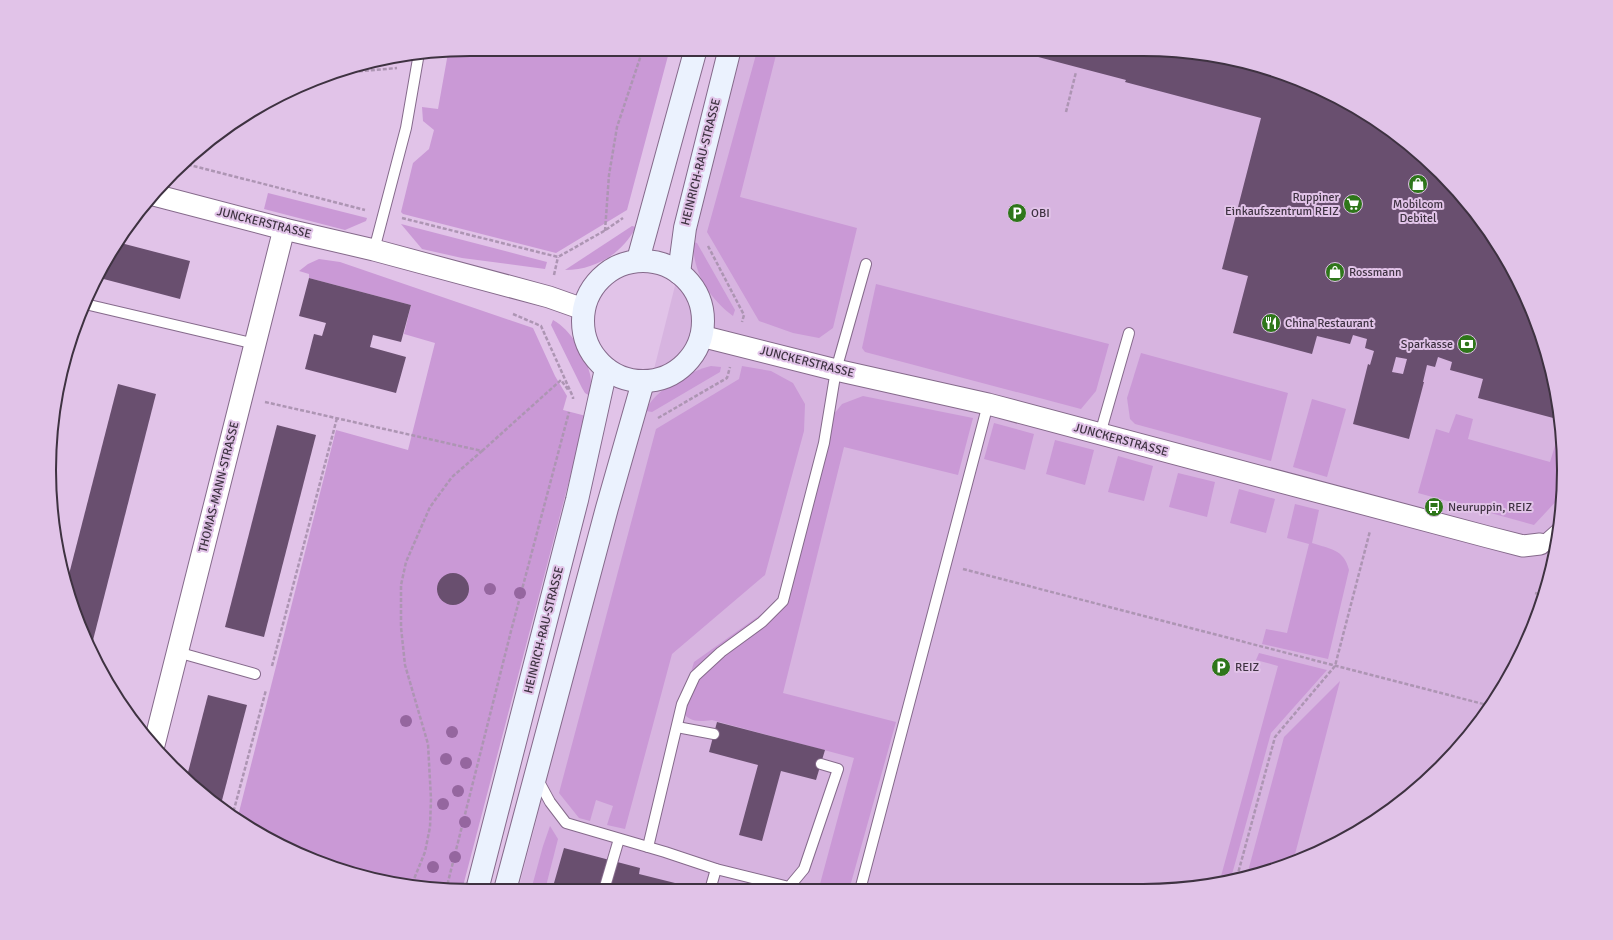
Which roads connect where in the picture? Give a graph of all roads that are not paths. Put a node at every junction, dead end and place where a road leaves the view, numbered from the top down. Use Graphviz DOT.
graph roads {
  1 [pos="694,56"];
  2 [pos="728,56"];
  3 [pos="418,60"];
  4 [pos="160,196"];
  5 [pos="284,229"];
  6 [pos="374,250"];
  7 [pos="638,260"];
  8 [pos="866,264"];
  9 [pos="679,273"];
  10 [pos="91,305"];
  11 [pos="583,309"];
  12 [pos="1129,333"];
  13 [pos="701,336"];
  14 [pos="255,344"];
  15 [pos="606,369"];
  16 [pos="836,370"];
  17 [pos="642,382"];
  18 [pos="988,404"];
  19 [pos="1100,434"];
  20 [pos="1552,534"];
  21 [pos="1540,544"];
  22 [pos="177,652"];
  23 [pos="254,674"];
  24 [pos="677,727"];
  25 [pos="714,734"];
  26 [pos="154,737"];
  27 [pos="821,764"];
  28 [pos="536,776"];
  29 [pos="620,839"];
  30 [pos="648,847"];
  31 [pos="716,869"];
  32 [pos="479,884"];
  33 [pos="507,884"];
  34 [pos="606,884"];
  35 [pos="712,884"];
  36 [pos="777,884"];
  37 [pos="792,884"];
  38 [pos="862,884"];
  1 -- 7 [label="main road"];
  2 -- 9 [label="main road, HEINRICH-RAU-STRASSE"];
  3 -- 6 [label="lane"];
  4 -- 5 [label="street, JUNCKERSTRASSE"];
  5 -- 6 [label="street, JUNCKERSTRASSE"];
  5 -- 14 [label="street, THOMAS-MANN-STRASSE"];
  6 -- 11 [label="street, JUNCKERSTRASSE"];
  7 -- 9 [label="main road"];
  7 -- 11 [label="main road"];
  8 -- 16 [label="lane"];
  9 -- 13 [label="main road"];
  10 -- 14 [label="lane"];
  11 -- 15 [label="main road"];
  12 -- 19 [label="lane"];
  13 -- 16 [label="street, JUNCKERSTRASSE"];
  13 -- 17 [label="main road"];
  14 -- 22 [label="street, THOMAS-MANN-STRASSE"];
  15 -- 17 [label="main road"];
  15 -- 32 [label="main road, HEINRICH-RAU-STRASSE"];
  16 -- 18 [label="street, JUNCKERSTRASSE"];
  16 -- 24 [label="lane"];
  17 -- 28 [label="main road"];
  18 -- 19 [label="street, JUNCKERSTRASSE"];
  18 -- 38 [label="lane"];
  19 -- 21 [label="street, JUNCKERSTRASSE"];
  20 -- 21 [label="lane"];
  22 -- 23 [label="lane"];
  22 -- 26 [label="street, THOMAS-MANN-STRASSE"];
  24 -- 25 [label="lane"];
  24 -- 30 [label="lane"];
  27 -- 37 [label="lane"];
  28 -- 29 [label="lane"];
  28 -- 33 [label="main road"];
  29 -- 30 [label="lane"];
  29 -- 34 [label="lane"];
  30 -- 31 [label="lane"];
  31 -- 35 [label="lane"];
  31 -- 36 [label="lane"];
}
